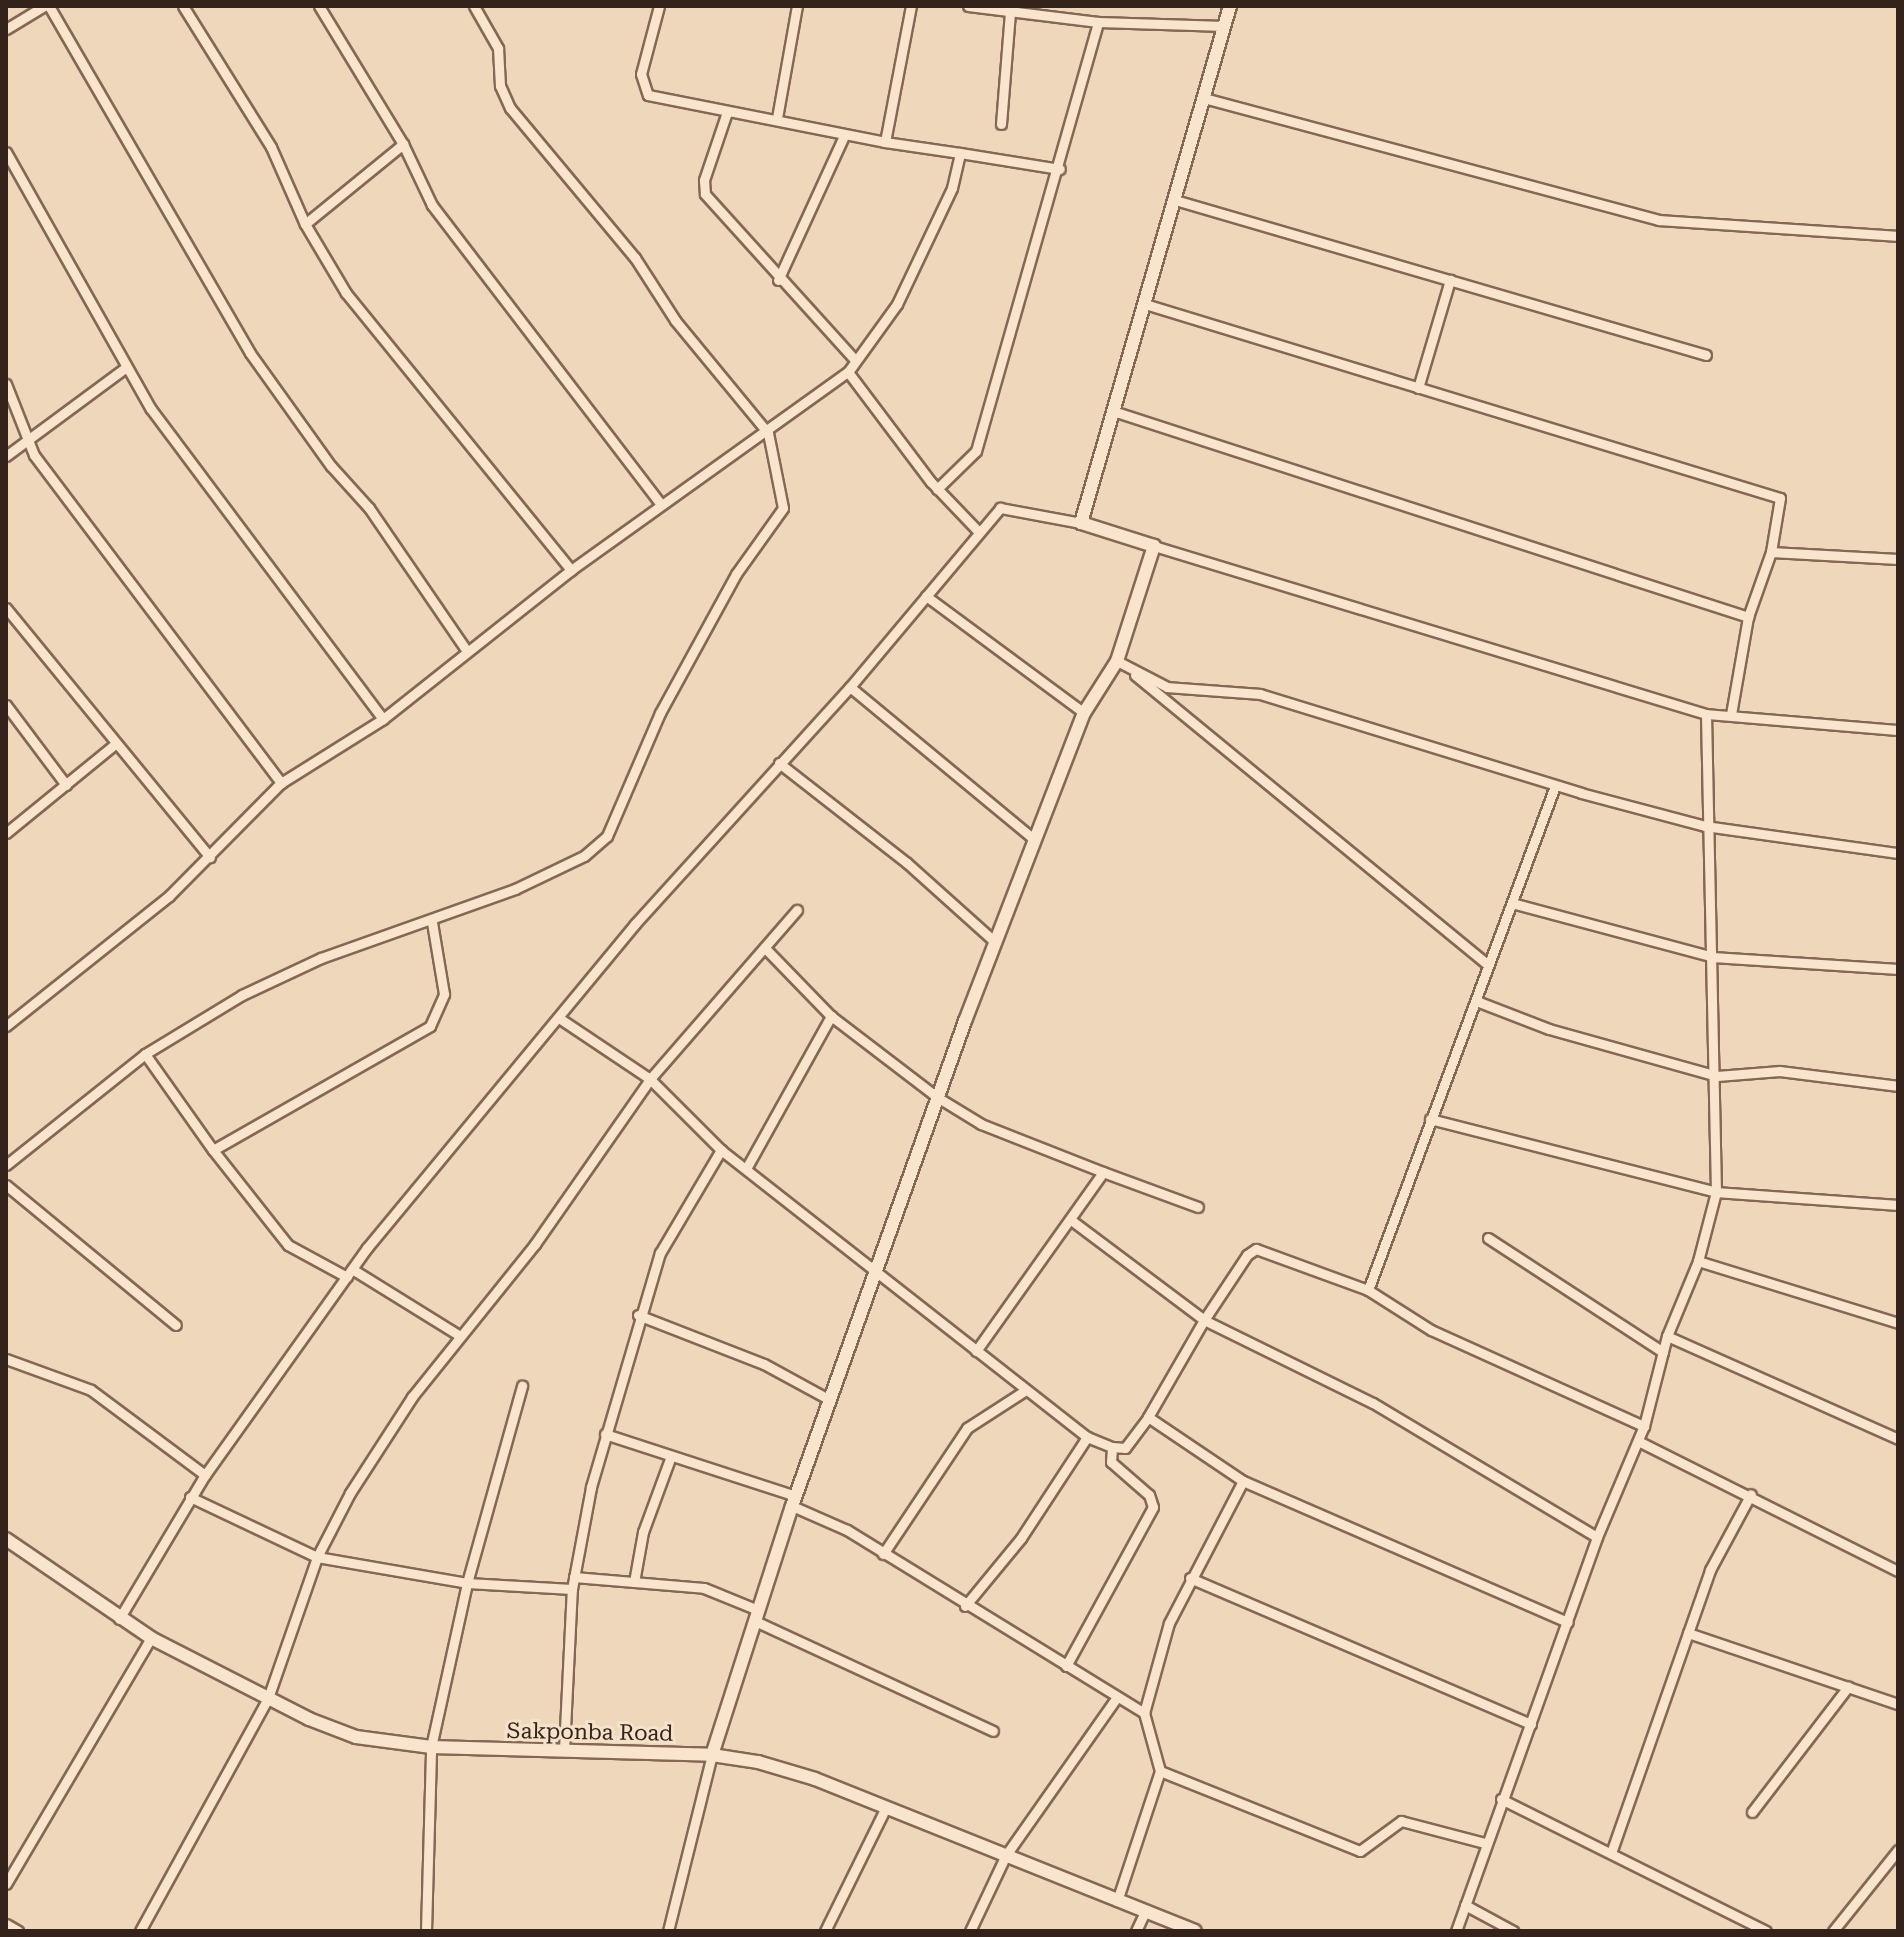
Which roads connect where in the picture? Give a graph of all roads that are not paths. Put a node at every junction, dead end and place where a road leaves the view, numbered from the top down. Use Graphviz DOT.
graph roads {
  1 [pos="46,6"];
  2 [pos="183,6"];
  3 [pos="319,6"];
  4 [pos="474,6"];
  5 [pos="659,6"];
  6 [pos="797,6"];
  7 [pos="911,6"];
  8 [pos="968,6"];
  9 [pos="1230,6"];
  10 [pos="1010,11"];
  11 [pos="1098,22"];
  12 [pos="1225,26"];
  13 [pos="6,29"];
  14 [pos="1204,98"];
  15 [pos="727,112"];
  16 [pos="777,118"];
  17 [pos="1001,124"];
  18 [pos="844,136"];
  19 [pos="885,142"];
  20 [pos="403,144"];
  21 [pos="6,152"];
  22 [pos="960,153"];
  23 [pos="1060,169"];
  24 [pos="1175,200"];
  25 [pos="305,224"];
  26 [pos="1898,236"];
  27 [pos="778,280"];
  28 [pos="1450,280"];
  29 [pos="1145,304"];
  30 [pos="1706,355"];
  31 [pos="855,360"];
  32 [pos="125,368"];
  33 [pos="848,372"];
  34 [pos="6,384"];
  35 [pos="1418,388"];
  36 [pos="1113,411"];
  37 [pos="768,433"];
  38 [pos="28,441"];
  39 [pos="6,456"];
  40 [pos="937,489"];
  41 [pos="661,504"];
  42 [pos="1081,523"];
  43 [pos="979,532"];
  44 [pos="1154,546"];
  45 [pos="1771,552"];
  46 [pos="1898,559"];
  47 [pos="571,570"];
  48 [pos="926,596"];
  49 [pos="6,608"];
  50 [pos="1748,617"];
  51 [pos="467,651"];
  52 [pos="1117,661"];
  53 [pos="850,687"];
  54 [pos="6,705"];
  55 [pos="1084,713"];
  56 [pos="1706,714"];
  57 [pos="1731,714"];
  58 [pos="383,719"];
  59 [pos="1898,730"];
  60 [pos="115,744"];
  61 [pos="779,763"];
  62 [pos="281,783"];
  63 [pos="66,785"];
  64 [pos="1555,786"];
  65 [pos="1705,826"];
  66 [pos="6,833"];
  67 [pos="1034,839"];
  68 [pos="1898,853"];
  69 [pos="210,857"];
  70 [pos="1512,903"];
  71 [pos="797,910"];
  72 [pos="432,922"];
  73 [pos="994,941"];
  74 [pos="766,949"];
  75 [pos="1713,957"];
  76 [pos="1488,965"];
  77 [pos="1898,969"];
  78 [pos="1479,1002"];
  79 [pos="831,1016"];
  80 [pos="559,1018"];
  81 [pos="6,1026"];
  82 [pos="145,1054"];
  83 [pos="1717,1076"];
  84 [pos="650,1079"];
  85 [pos="1898,1086"];
  86 [pos="937,1097"];
  87 [pos="1430,1119"];
  88 [pos="213,1150"];
  89 [pos="721,1150"];
  90 [pos="6,1165"];
  91 [pos="747,1167"];
  92 [pos="1103,1172"];
  93 [pos="6,1185"];
  94 [pos="1716,1192"];
  95 [pos="1898,1205"];
  96 [pos="1198,1207"];
  97 [pos="1071,1220"];
  98 [pos="1488,1238"];
  99 [pos="1698,1261"];
  100 [pos="876,1272"];
  101 [pos="349,1273"];
  102 [pos="1368,1290"];
  103 [pos="638,1315"];
  104 [pos="1204,1320"];
  105 [pos="1898,1323"];
  106 [pos="176,1325"];
  107 [pos="460,1336"];
  108 [pos="1667,1336"];
  109 [pos="976,1351"];
  110 [pos="1663,1352"];
  111 [pos="6,1359"];
  112 [pos="522,1386"];
  113 [pos="1026,1390"];
  114 [pos="830,1400"];
  115 [pos="1148,1417"];
  116 [pos="1644,1426"];
  117 [pos="605,1434"];
  118 [pos="1087,1437"];
  119 [pos="1898,1439"];
  120 [pos="1638,1441"];
  121 [pos="1112,1447"];
  122 [pos="671,1456"];
  123 [pos="205,1475"];
  124 [pos="1243,1481"];
  125 [pos="1751,1494"];
  126 [pos="190,1497"];
  127 [pos="794,1501"];
  128 [pos="1597,1537"];
  129 [pos="6,1539"];
  130 [pos="883,1554"];
  131 [pos="317,1557"];
  132 [pos="1898,1571"];
  133 [pos="574,1577"];
  134 [pos="1190,1578"];
  135 [pos="634,1582"];
  136 [pos="467,1583"];
  137 [pos="572,1589"];
  138 [pos="965,1606"];
  139 [pos="757,1615"];
  140 [pos="119,1619"];
  141 [pos="1568,1622"];
  142 [pos="1688,1633"];
  143 [pos="151,1638"];
  144 [pos="1066,1666"];
  145 [pos="1832,1682"];
  146 [pos="1848,1687"];
  147 [pos="1117,1697"];
  148 [pos="268,1698"];
  149 [pos="1837,1701"];
  150 [pos="1898,1704"];
  151 [pos="1144,1713"];
  152 [pos="1531,1724"];
  153 [pos="993,1731"];
  154 [pos="431,1747"];
  155 [pos="564,1750"];
  156 [pos="712,1755"];
  157 [pos="1160,1771"];
  158 [pos="1501,1799"];
  159 [pos="886,1807"];
  160 [pos="1752,1812"];
  161 [pos="1484,1843"];
  162 [pos="1898,1850"];
  163 [pos="1611,1853"];
  164 [pos="1006,1855"];
  165 [pos="6,1884"];
  166 [pos="1117,1901"];
  167 [pos="1465,1905"];
  168 [pos="1145,1912"];
  169 [pos="6,1924"];
  170 [pos="18,1931"];
  171 [pos="140,1931"];
  172 [pos="426,1931"];
  173 [pos="668,1931"];
  174 [pos="825,1931"];
  175 [pos="970,1931"];
  176 [pos="1136,1931"];
  177 [pos="1195,1931"];
  178 [pos="1456,1931"];
  179 [pos="1513,1931"];
  180 [pos="1766,1931"];
  181 [pos="1833,1931"];
  1 -- 13 [label="street"];
  1 -- 51 [label="street"];
  2 -- 25 [label="street"];
  3 -- 20 [label="street"];
  4 -- 37 [label="street"];
  5 -- 15 [label="street"];
  6 -- 16 [label="street"];
  7 -- 19 [label="street"];
  8 -- 10 [label="street"];
  9 -- 12 [label="street"];
  10 -- 11 [label="street"];
  10 -- 17 [label="street"];
  11 -- 12 [label="street"];
  11 -- 23 [label="street"];
  12 -- 14 [label="street"];
  14 -- 24 [label="street"];
  14 -- 26 [label="street"];
  15 -- 16 [label="street"];
  15 -- 27 [label="street"];
  16 -- 18 [label="street"];
  18 -- 19 [label="street"];
  18 -- 27 [label="street"];
  19 -- 22 [label="street"];
  20 -- 25 [label="street"];
  20 -- 41 [label="street"];
  21 -- 32 [label="street"];
  22 -- 23 [label="street"];
  22 -- 31 [label="street"];
  23 -- 40 [label="street"];
  24 -- 28 [label="street"];
  24 -- 29 [label="street"];
  25 -- 47 [label="street"];
  27 -- 31 [label="street"];
  28 -- 30 [label="street"];
  28 -- 35 [label="street"];
  29 -- 35 [label="street"];
  29 -- 36 [label="street"];
  31 -- 33 [label="street"];
  32 -- 38 [label="street"];
  32 -- 58 [label="street"];
  33 -- 37 [label="street"];
  33 -- 40 [label="street"];
  34 -- 38 [label="street"];
  35 -- 45 [label="street"];
  36 -- 42 [label="street"];
  36 -- 50 [label="street"];
  37 -- 41 [label="street"];
  37 -- 72 [label="street"];
  38 -- 39 [label="street"];
  38 -- 62 [label="street"];
  40 -- 43 [label="street"];
  41 -- 47 [label="street"];
  42 -- 43 [label="street"];
  42 -- 44 [label="street"];
  43 -- 48 [label="street"];
  44 -- 52 [label="street"];
  44 -- 56 [label="street"];
  45 -- 46 [label="street"];
  45 -- 50 [label="street"];
  47 -- 51 [label="street"];
  48 -- 53 [label="street"];
  48 -- 55 [label="street"];
  49 -- 60 [label="street"];
  50 -- 57 [label="street"];
  51 -- 58 [label="street"];
  52 -- 55 [label="street"];
  52 -- 64 [label="street"];
  52 -- 76 [label="street"];
  53 -- 61 [label="street"];
  53 -- 67 [label="street"];
  54 -- 63 [label="street"];
  55 -- 67 [label="street"];
  56 -- 57 [label="street"];
  56 -- 65 [label="street"];
  57 -- 59 [label="street"];
  58 -- 62 [label="street"];
  60 -- 63 [label="street"];
  60 -- 69 [label="street"];
  61 -- 73 [label="street"];
  61 -- 80 [label="street"];
  62 -- 69 [label="street"];
  63 -- 66 [label="street"];
  64 -- 65 [label="street"];
  64 -- 70 [label="street"];
  65 -- 68 [label="street"];
  65 -- 75 [label="street"];
  67 -- 73 [label="street"];
  69 -- 81 [label="street"];
  70 -- 75 [label="street"];
  70 -- 76 [label="street"];
  71 -- 74 [label="street"];
  72 -- 82 [label="street"];
  72 -- 88 [label="street"];
  73 -- 86 [label="street"];
  74 -- 79 [label="street"];
  74 -- 84 [label="street"];
  75 -- 77 [label="street"];
  75 -- 83 [label="street"];
  76 -- 78 [label="street"];
  78 -- 83 [label="street"];
  78 -- 87 [label="street"];
  79 -- 86 [label="street"];
  79 -- 91 [label="street"];
  80 -- 84 [label="street"];
  80 -- 101 [label="street"];
  82 -- 88 [label="street"];
  82 -- 90 [label="street"];
  83 -- 85 [label="street"];
  83 -- 94 [label="street"];
  84 -- 89 [label="street"];
  84 -- 107 [label="street"];
  86 -- 92 [label="street"];
  86 -- 100 [label="street"];
  87 -- 94 [label="street"];
  87 -- 102 [label="street"];
  88 -- 101 [label="street"];
  89 -- 91 [label="street"];
  89 -- 103 [label="street"];
  91 -- 100 [label="street"];
  92 -- 96 [label="street"];
  92 -- 97 [label="street"];
  93 -- 106 [label="street"];
  94 -- 95 [label="street"];
  94 -- 99 [label="street"];
  97 -- 104 [label="street"];
  97 -- 109 [label="street"];
  98 -- 110 [label="street"];
  99 -- 105 [label="street"];
  99 -- 108 [label="street"];
  100 -- 109 [label="street"];
  100 -- 114 [label="street"];
  101 -- 107 [label="street"];
  101 -- 123 [label="street"];
  102 -- 104 [label="street"];
  102 -- 116 [label="street"];
  103 -- 114 [label="street"];
  103 -- 117 [label="street"];
  104 -- 115 [label="street"];
  104 -- 128 [label="street"];
  107 -- 131 [label="street"];
  108 -- 110 [label="street"];
  108 -- 119 [label="street"];
  109 -- 113 [label="street"];
  110 -- 116 [label="street"];
  111 -- 123 [label="street"];
  112 -- 136 [label="street"];
  113 -- 118 [label="street"];
  113 -- 130 [label="street"];
  114 -- 127 [label="street"];
  115 -- 121 [label="street"];
  115 -- 124 [label="street"];
  116 -- 120 [label="street"];
  117 -- 122 [label="street"];
  117 -- 133 [label="street"];
  118 -- 121 [label="street"];
  118 -- 138 [label="street"];
  120 -- 125 [label="street"];
  120 -- 128 [label="street"];
  121 -- 144 [label="street"];
  122 -- 127 [label="street"];
  122 -- 135 [label="street"];
  123 -- 126 [label="street"];
  124 -- 134 [label="street"];
  124 -- 141 [label="street"];
  125 -- 132 [label="street"];
  125 -- 142 [label="street"];
  126 -- 131 [label="street"];
  126 -- 140 [label="street"];
  127 -- 130 [label="street"];
  127 -- 139 [label="street"];
  128 -- 141 [label="street"];
  129 -- 140 [label="street, Sakponba Road"];
  130 -- 138 [label="street"];
  131 -- 136 [label="street"];
  131 -- 148 [label="street"];
  133 -- 135 [label="street"];
  133 -- 137 [label="street"];
  134 -- 151 [label="street"];
  134 -- 152 [label="street"];
  135 -- 139 [label="street"];
  136 -- 137 [label="street"];
  136 -- 154 [label="street"];
  137 -- 155 [label="street"];
  138 -- 144 [label="street"];
  139 -- 153 [label="street"];
  139 -- 156 [label="street"];
  140 -- 143 [label="street, Sakponba Road"];
  141 -- 152 [label="street"];
  142 -- 145 [label="street"];
  142 -- 163 [label="street"];
  143 -- 148 [label="street, Sakponba Road"];
  143 -- 165 [label="street"];
  144 -- 147 [label="street"];
  145 -- 146 [label="street"];
  145 -- 149 [label="street"];
  146 -- 149 [label="street"];
  146 -- 150 [label="street"];
  147 -- 151 [label="street"];
  147 -- 164 [label="street"];
  148 -- 154 [label="street, Sakponba Road"];
  148 -- 171 [label="street"];
  149 -- 160 [label="street"];
  151 -- 157 [label="street"];
  152 -- 158 [label="street"];
  154 -- 155 [label="street, Sakponba Road"];
  154 -- 172 [label="street"];
  155 -- 156 [label="street, Sakponba Road"];
  156 -- 159 [label="street, Sakponba Road"];
  156 -- 173 [label="street"];
  157 -- 161 [label="street"];
  157 -- 166 [label="street"];
  158 -- 161 [label="street"];
  158 -- 163 [label="street"];
  159 -- 164 [label="street, Sakponba Road"];
  159 -- 174 [label="street"];
  161 -- 167 [label="street"];
  162 -- 181 [label="street"];
  163 -- 180 [label="street"];
  164 -- 166 [label="street, Sakponba Road"];
  164 -- 175 [label="street"];
  166 -- 168 [label="street, Sakponba Road"];
  167 -- 178 [label="street"];
  167 -- 179 [label="street"];
  168 -- 176 [label="street"];
  168 -- 177 [label="street, Sakponba Road"];
  169 -- 170 [label="street"];
}
